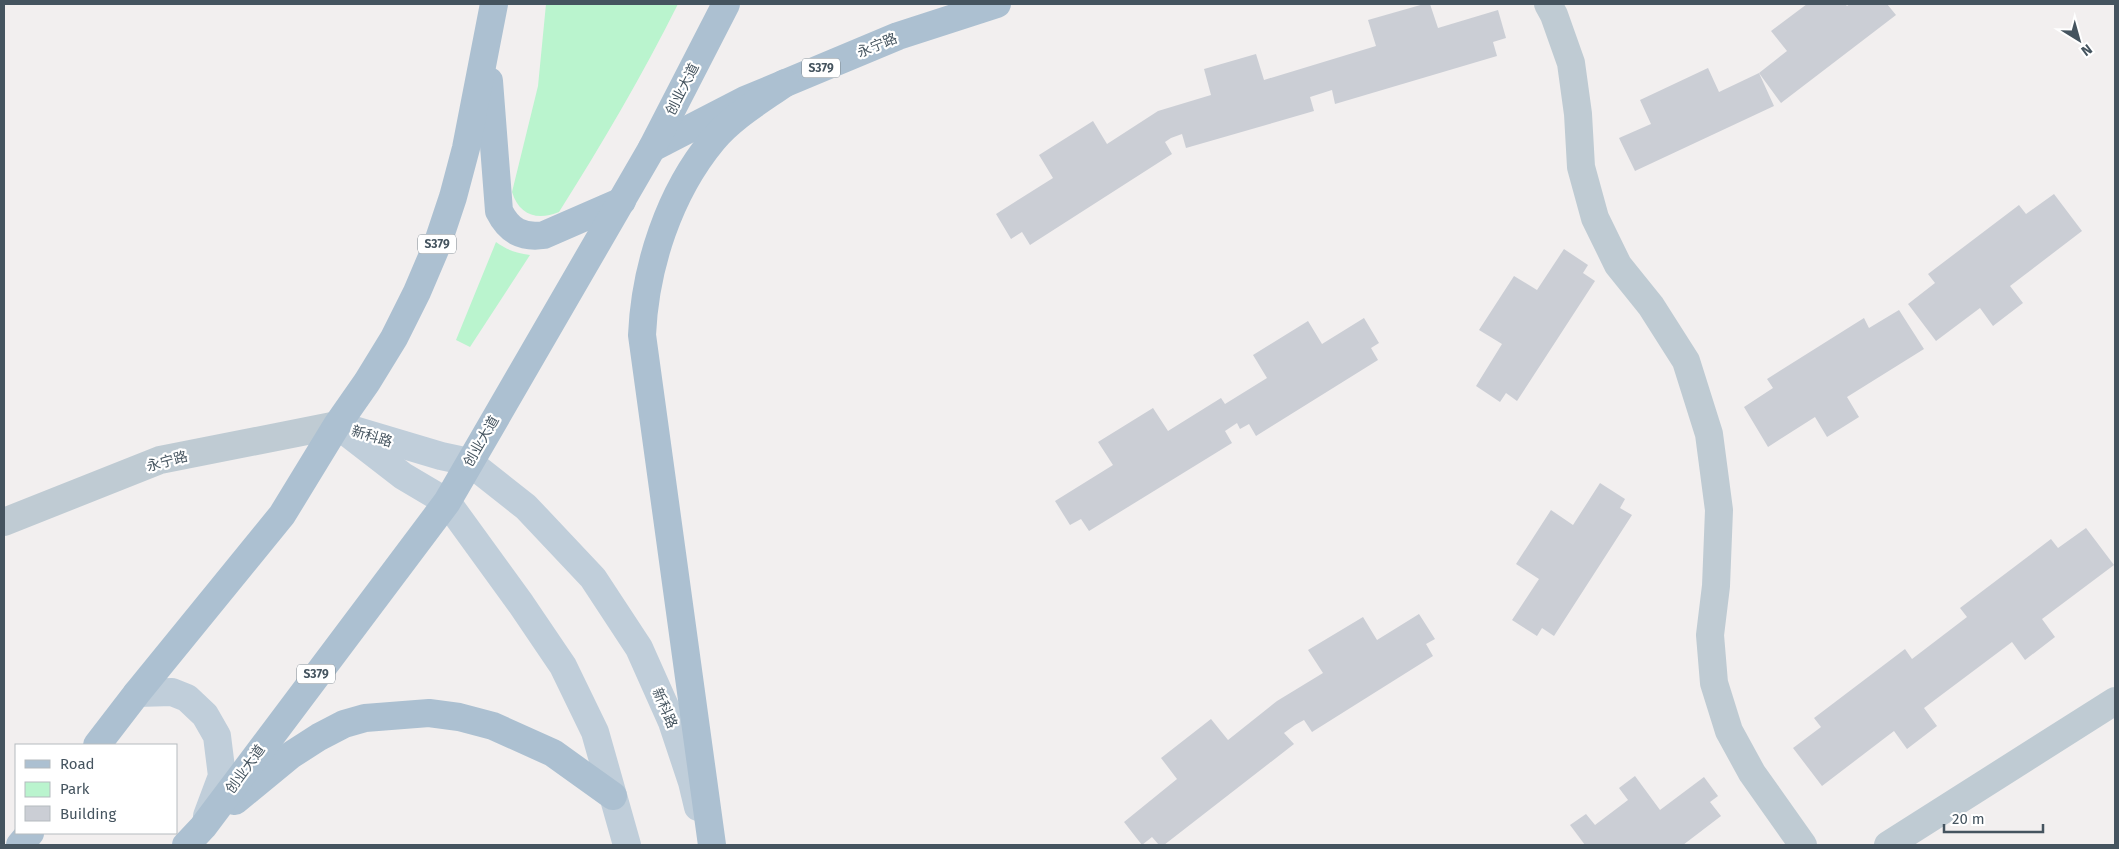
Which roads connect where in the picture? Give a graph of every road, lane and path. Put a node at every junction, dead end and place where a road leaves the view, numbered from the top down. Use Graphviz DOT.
graph roads {
  1 [pos="494,4"];
  2 [pos="726,4"];
  3 [pos="997,4"];
  4 [pos="1548,4"];
  5 [pos="487,42"];
  6 [pos="785,83"];
  7 [pos="652,148"];
  8 [pos="622,201"];
  9 [pos="337,425"];
  10 [pos="468,462"];
  11 [pos="446,502"];
  12 [pos="4,522"];
  13 [pos="137,693"];
  14 [pos="2115,701"];
  15 [pos="98,744"];
  16 [pos="613,796"];
  17 [pos="29,834"];
  18 [pos="195,836"];
  19 [pos="20,845"];
  20 [pos="627,845"];
  21 [pos="706,845"];
  22 [pos="712,845"];
  23 [pos="1803,845"];
  24 [pos="1888,845"];
  1 -- 5 [label="main road, S379"];
  2 -- 7 [label="main road, 创业大道 / S379"];
  3 -- 6 [label="main road, 永宁路 / S379"];
  4 -- 23 [label="street"];
  5 -- 8 [label="main road, S379"];
  5 -- 9 [label="main road, S379"];
  6 -- 7 [label="main road, 永宁路 / S379"];
  6 -- 22 [label="main road"];
  7 -- 8 [label="main road, 创业大道 / S379"];
  8 -- 10 [label="main road, 创业大道 / S379"];
  9 -- 10 [label="main road, 新科路"];
  9 -- 11 [label="main road, 新科路"];
  9 -- 12 [label="street, 永宁路"];
  9 -- 13 [label="main road, S379"];
  10 -- 11 [label="main road, 创业大道 / S379"];
  10 -- 21 [label="main road, 新科路"];
  11 -- 16 [label="main road, 新科路"];
  11 -- 18 [label="main road, 创业大道 / S379"];
  13 -- 15 [label="main road, S379"];
  13 -- 18 [label="main road"];
  14 -- 24 [label="street"];
  16 -- 18 [label="main road"];
  16 -- 20 [label="main road, 新科路"];
  17 -- 19 [label="main road"];
}
